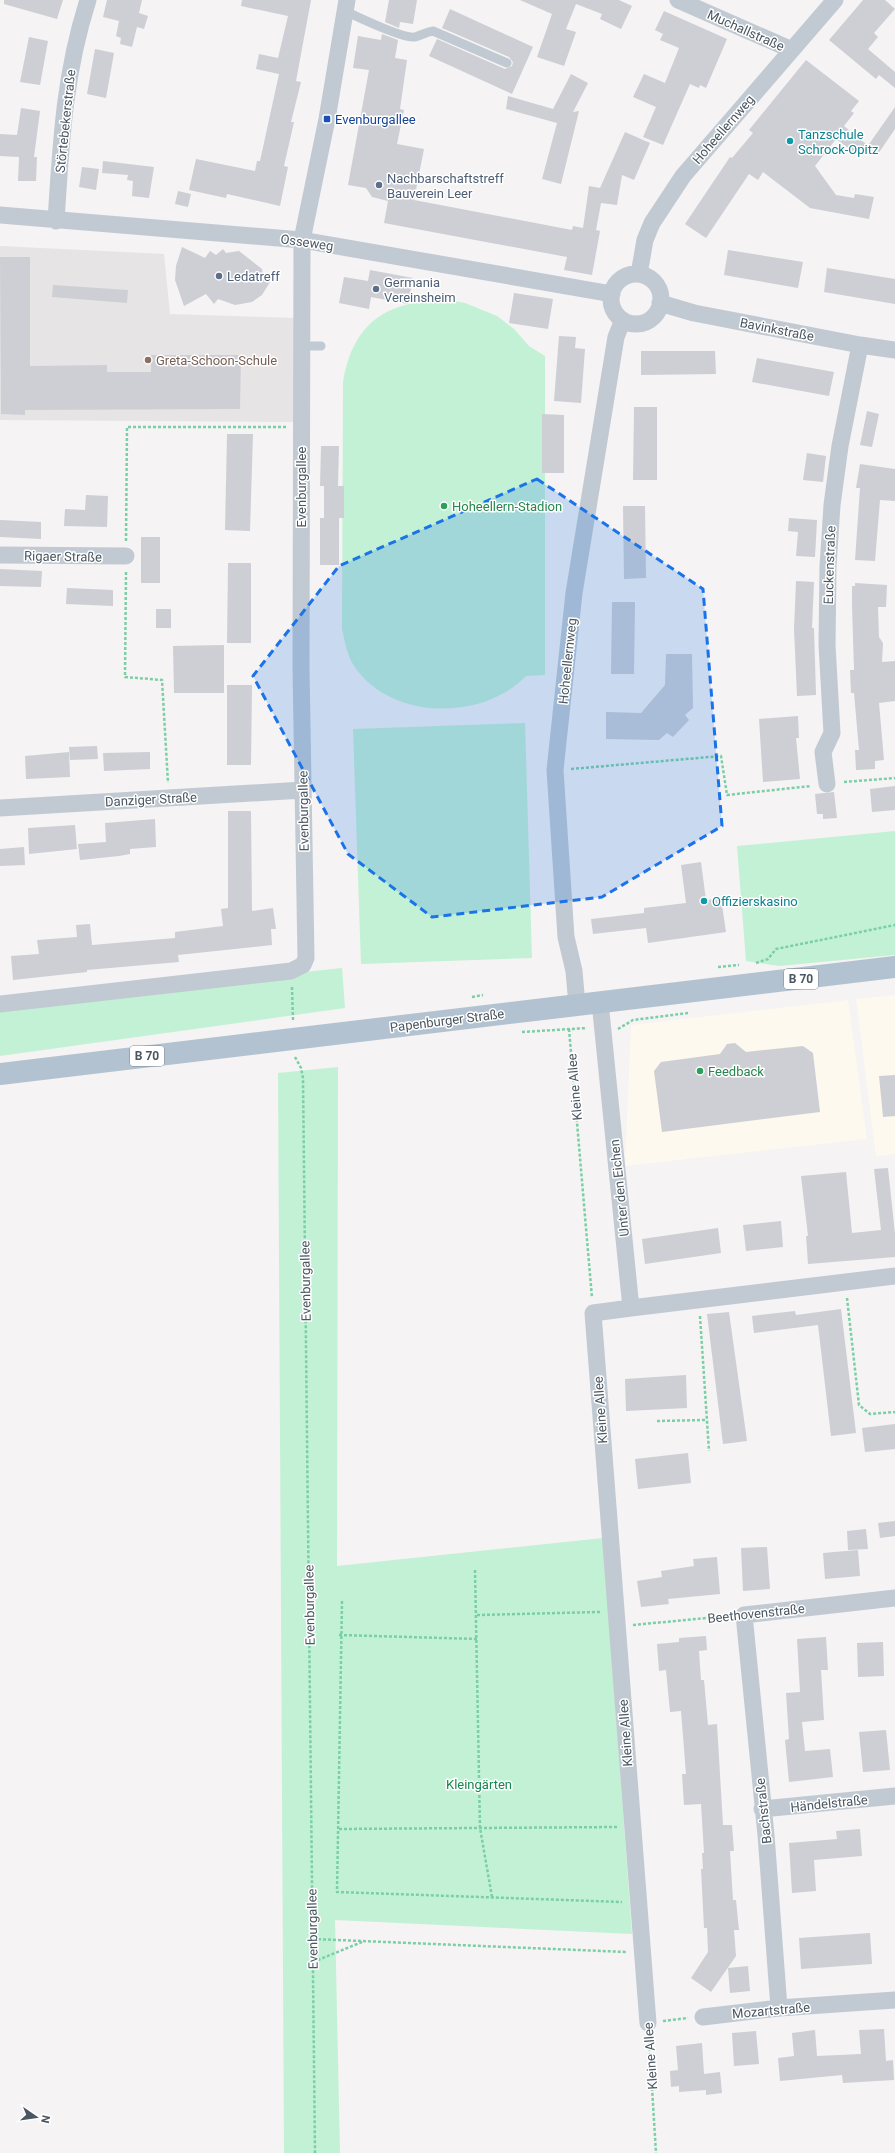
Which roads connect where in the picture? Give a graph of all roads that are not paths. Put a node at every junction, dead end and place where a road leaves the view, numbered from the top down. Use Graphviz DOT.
graph roads {
  1 [pos="88,0"];
  2 [pos="678,0"];
  3 [pos="835,0"];
  4 [pos="346,6"];
  5 [pos="792,50"];
  6 [pos="507,63"];
  7 [pos="0,215"];
  8 [pos="56,221"];
  9 [pos="302,240"];
  10 [pos="639,274"];
  11 [pos="612,294"];
  12 [pos="660,303"];
  13 [pos="623,320"];
  14 [pos="860,345"];
  15 [pos="302,346"];
  16 [pos="321,346"];
  17 [pos="895,350"];
  18 [pos="0,555"];
  19 [pos="126,556"];
  20 [pos="827,784"];
  21 [pos="303,790"];
  22 [pos="0,808"];
  23 [pos="895,967"];
  24 [pos="600,1002"];
  25 [pos="0,1004"];
  26 [pos="577,1005"];
  27 [pos="0,1074"];
  28 [pos="895,1276"];
  29 [pos="632,1308"];
  30 [pos="895,1598"];
  31 [pos="744,1615"];
  32 [pos="895,1796"];
  33 [pos="762,1809"];
  34 [pos="895,2000"];
  35 [pos="779,2008"];
  36 [pos="703,2016"];
  37 [pos="648,2022"];
  1 -- 8 [label="street, Störtebekerstraße"];
  2 -- 5 [label="street, Muchallstraße"];
  3 -- 5 [label="street, Hoheellernweg"];
  4 -- 6 [label="lane"];
  4 -- 9 [label="street, Evenburgallee"];
  5 -- 10 [label="street, Hoheellernweg"];
  7 -- 8 [label="street, Osseweg"];
  8 -- 9 [label="street, Osseweg"];
  9 -- 11 [label="street, Osseweg"];
  9 -- 15 [label="street, Evenburgallee"];
  10 -- 11 [label="street"];
  10 -- 12 [label="street"];
  11 -- 13 [label="street"];
  12 -- 13 [label="street"];
  12 -- 14 [label="street, Bavinkstraße"];
  13 -- 26 [label="street, Hoheellernweg"];
  14 -- 17 [label="street, Bavinkstraße"];
  14 -- 20 [label="street, Euckenstraße"];
  15 -- 16 [label="lane"];
  15 -- 21 [label="street, Evenburgallee"];
  18 -- 19 [label="street, Rigaer Straße"];
  21 -- 22 [label="street, Danziger Straße"];
  21 -- 25 [label="street, Evenburgallee"];
  23 -- 24 [label="main road, Papenburger Straße / B 70"];
  24 -- 26 [label="main road, Papenburger Straße / B 70"];
  24 -- 29 [label="street, Unter den Eichen"];
  26 -- 27 [label="main road, Papenburger Straße / B 70"];
  28 -- 29 [label="street"];
  29 -- 37 [label="street, Kleine Allee"];
  30 -- 31 [label="street, Beethovenstraße"];
  31 -- 33 [label="street, Bachstraße"];
  32 -- 33 [label="street, Händelstraße"];
  33 -- 35 [label="street, Bachstraße"];
  34 -- 35 [label="street, Mozartstraße"];
  35 -- 36 [label="street, Mozartstraße"];
}
